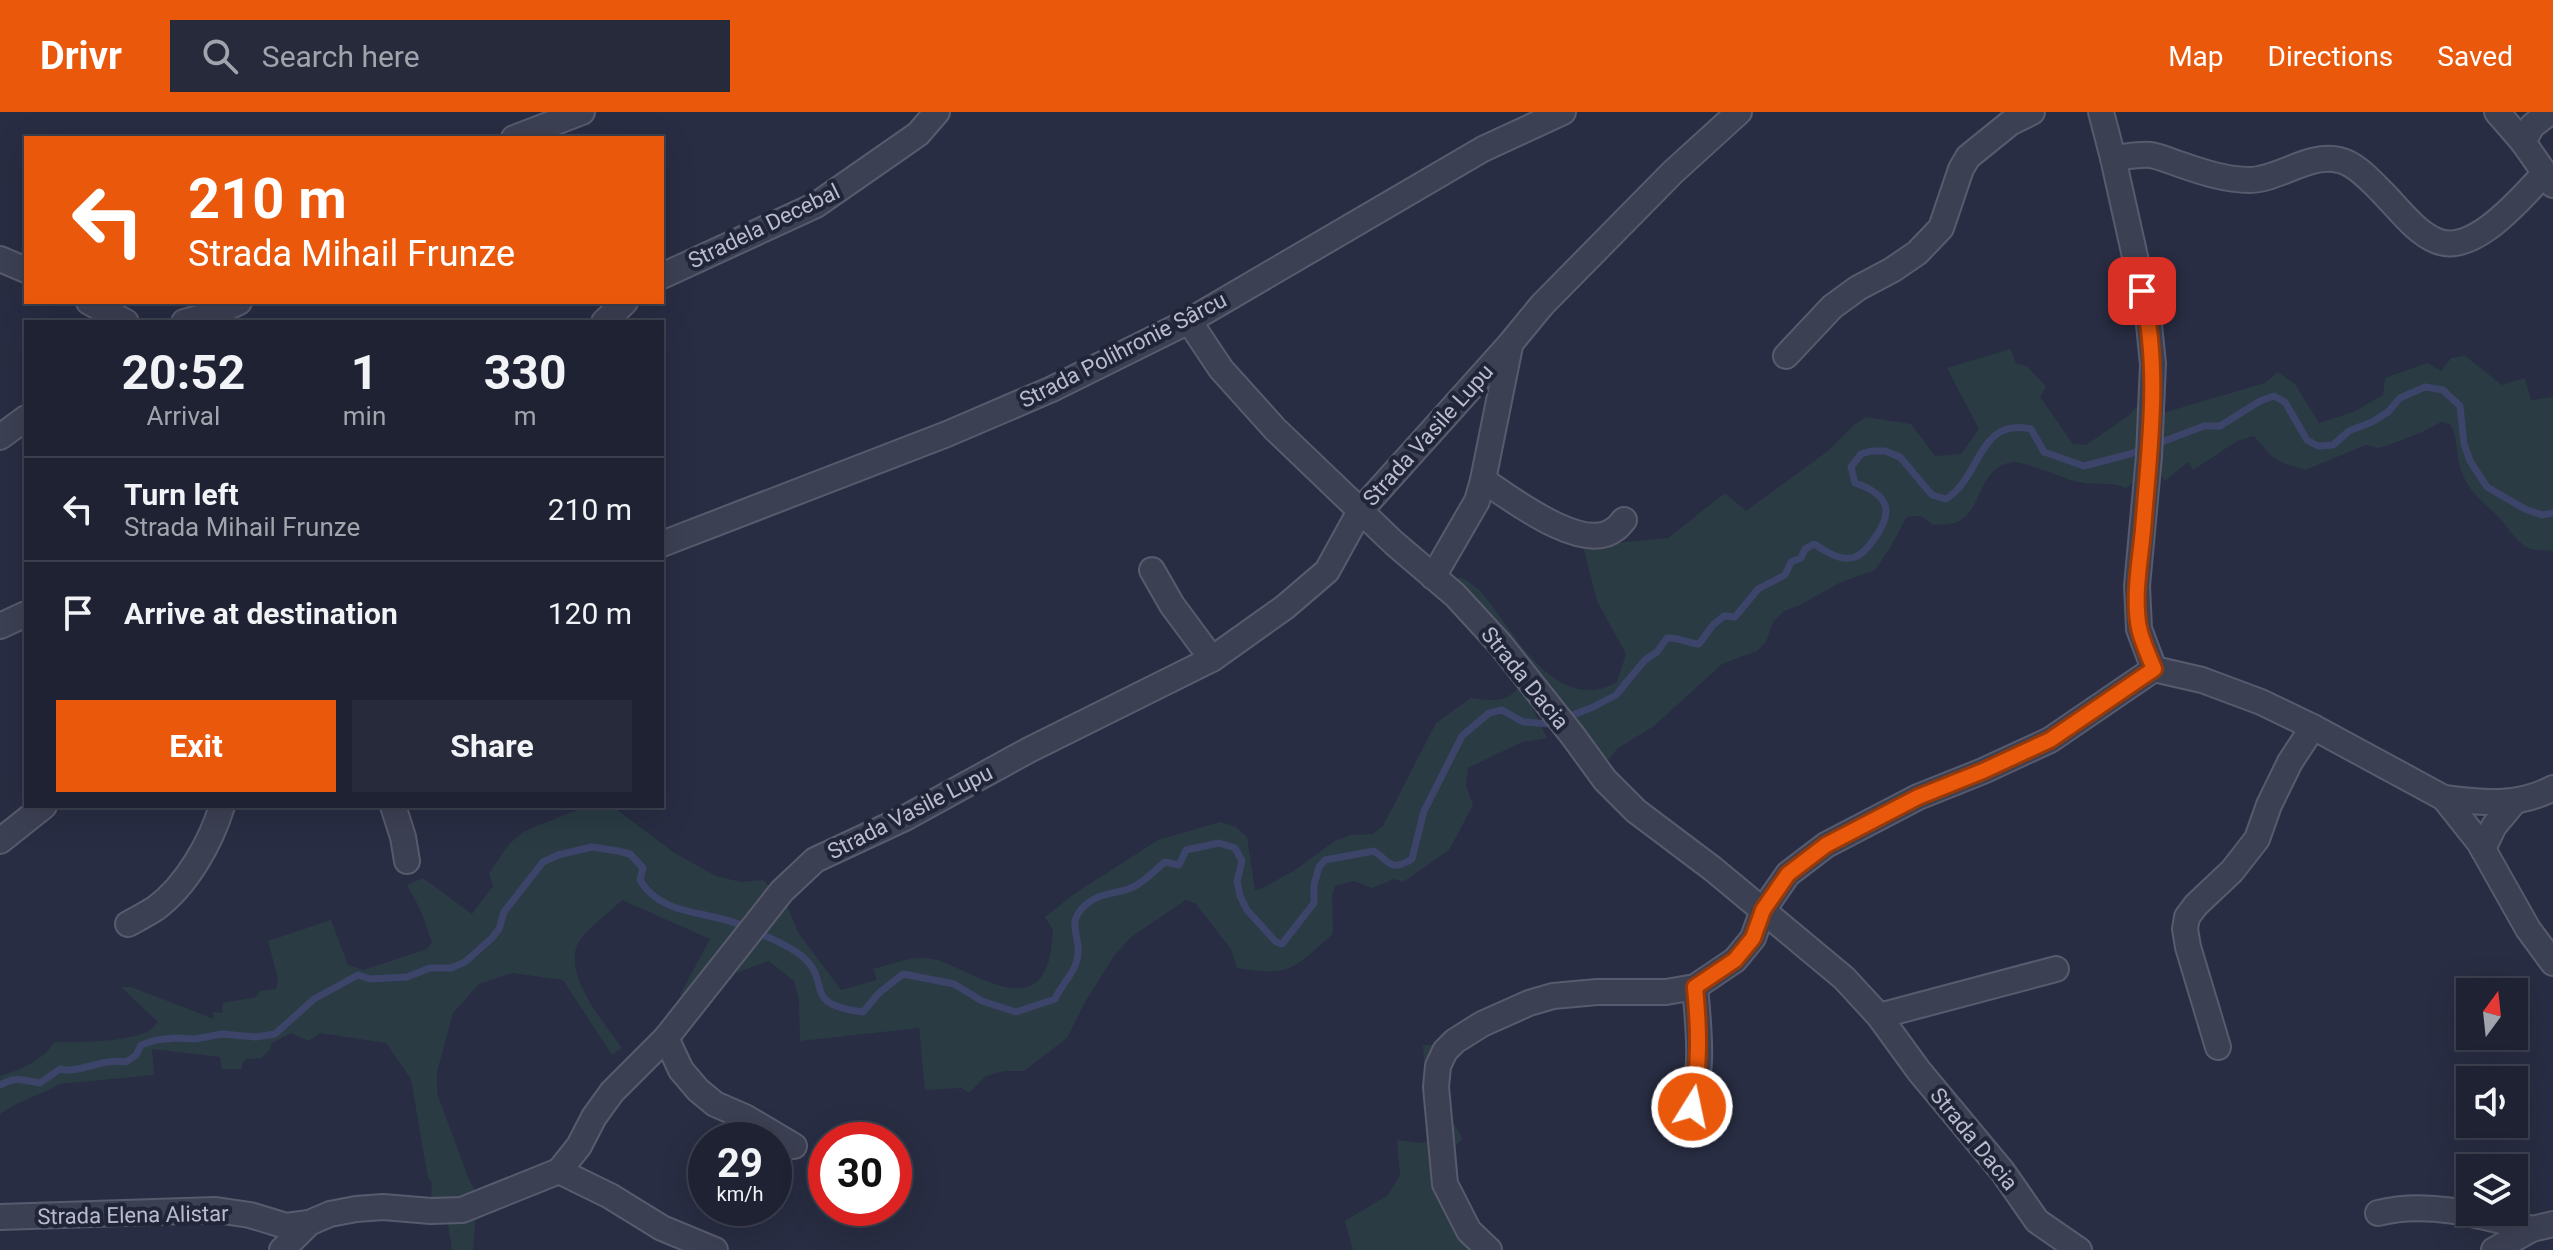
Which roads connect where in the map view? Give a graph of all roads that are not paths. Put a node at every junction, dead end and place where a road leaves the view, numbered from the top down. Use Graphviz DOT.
graph roads {
  1 [pos="582,112"];
  2 [pos="937,112"];
  3 [pos="1563,112"];
  4 [pos="1739,112"];
  5 [pos="2032,112"];
  6 [pos="2101,112"];
  7 [pos="2497,112"];
  8 [pos="2550,112"];
  9 [pos="519,136"];
  10 [pos="2523,142"];
  11 [pos="2113,158"];
  12 [pos="2549,179"];
  13 [pos="0,259"];
  14 [pos="24,269"];
  15 [pos="664,275"];
  16 [pos="93,304"];
  17 [pos="236,304"];
  18 [pos="623,304"];
  19 [pos="122,320"];
  20 [pos="191,320"];
  21 [pos="606,320"];
  22 [pos="1189,321"];
  23 [pos="1510,344"];
  24 [pos="1786,356"];
  25 [pos="24,419"];
  26 [pos="0,437"];
  27 [pos="1483,480"];
  28 [pos="1360,511"];
  29 [pos="1624,520"];
  30 [pos="664,543"];
  31 [pos="1152,570"];
  32 [pos="1433,577"];
  33 [pos="24,615"];
  34 [pos="0,626"];
  35 [pos="1212,659"];
  36 [pos="2154,669"];
  37 [pos="2313,727"];
  38 [pos="2553,788"];
  39 [pos="2444,798"];
  40 [pos="2514,802"];
  41 [pos="30,808"];
  42 [pos="41,808"];
  43 [pos="221,808"];
  44 [pos="394,808"];
  45 [pos="0,821"];
  46 [pos="0,841"];
  47 [pos="2483,849"];
  48 [pos="407,861"];
  49 [pos="1763,910"];
  50 [pos="128,924"];
  51 [pos="2553,963"];
  52 [pos="2056,969"];
  53 [pos="1695,987"];
  54 [pos="1879,1016"];
  55 [pos="666,1038"];
  56 [pos="2218,1047"];
  57 [pos="1683,1123"];
  58 [pos="794,1146"];
  59 [pos="559,1171"];
  60 [pos="2378,1213"];
  61 [pos="0,1217"];
  62 [pos="309,1223"];
  63 [pos="2542,1226"];
  64 [pos="661,1239"];
  65 [pos="282,1250"];
  66 [pos="715,1250"];
  67 [pos="1489,1250"];
  68 [pos="2079,1250"];
  69 [pos="2494,1250"];
  1 -- 9 [label="street"];
  2 -- 15 [label="street, Stradela Decebal"];
  3 -- 22 [label="street, Strada Polihronie Sârcu"];
  4 -- 23 [label="street, Strada Vasile Lupu"];
  5 -- 24 [label="street"];
  6 -- 11 [label="street"];
  7 -- 10 [label="street"];
  8 -- 10 [label="street"];
  10 -- 12 [label="street"];
  11 -- 12 [label="street"];
  11 -- 36 [label="street"];
  13 -- 14 [label="street"];
  16 -- 19 [label="street"];
  17 -- 20 [label="street"];
  18 -- 21 [label="street"];
  22 -- 28 [label="street, Strada Dacia"];
  22 -- 30 [label="street, Strada Polihronie Sârcu"];
  23 -- 27 [label="street, Strada Vasile Lupu"];
  23 -- 28 [label="street, Strada Vasile Lupu"];
  25 -- 26 [label="street"];
  27 -- 29 [label="street"];
  27 -- 32 [label="street, Strada Vasile Lupu"];
  28 -- 32 [label="street, Strada Dacia"];
  28 -- 35 [label="street, Strada Vasile Lupu"];
  31 -- 35 [label="street"];
  32 -- 49 [label="street, Strada Dacia"];
  33 -- 34 [label="street"];
  35 -- 55 [label="street, Strada Vasile Lupu"];
  36 -- 37 [label="street"];
  36 -- 49 [label="street"];
  37 -- 39 [label="street"];
  37 -- 56 [label="street"];
  38 -- 40 [label="street"];
  39 -- 40 [label="street"];
  39 -- 47 [label="street"];
  40 -- 47 [label="street"];
  41 -- 45 [label="street"];
  42 -- 46 [label="street"];
  43 -- 50 [label="street"];
  44 -- 48 [label="street"];
  47 -- 51 [label="street"];
  49 -- 53 [label="street"];
  49 -- 54 [label="street, Strada Dacia"];
  52 -- 54 [label="street"];
  53 -- 57 [label="street"];
  53 -- 67 [label="street"];
  54 -- 68 [label="street, Strada Dacia"];
  55 -- 58 [label="street"];
  55 -- 59 [label="street, Strada Vasile Lupu"];
  59 -- 62 [label="street, Strada Elena Alistar"];
  59 -- 64 [label="street"];
  60 -- 63 [label="street"];
  61 -- 62 [label="street, Strada Elena Alistar"];
  62 -- 65 [label="street"];
  63 -- 69 [label="street"];
  64 -- 66 [label="street"];
}
